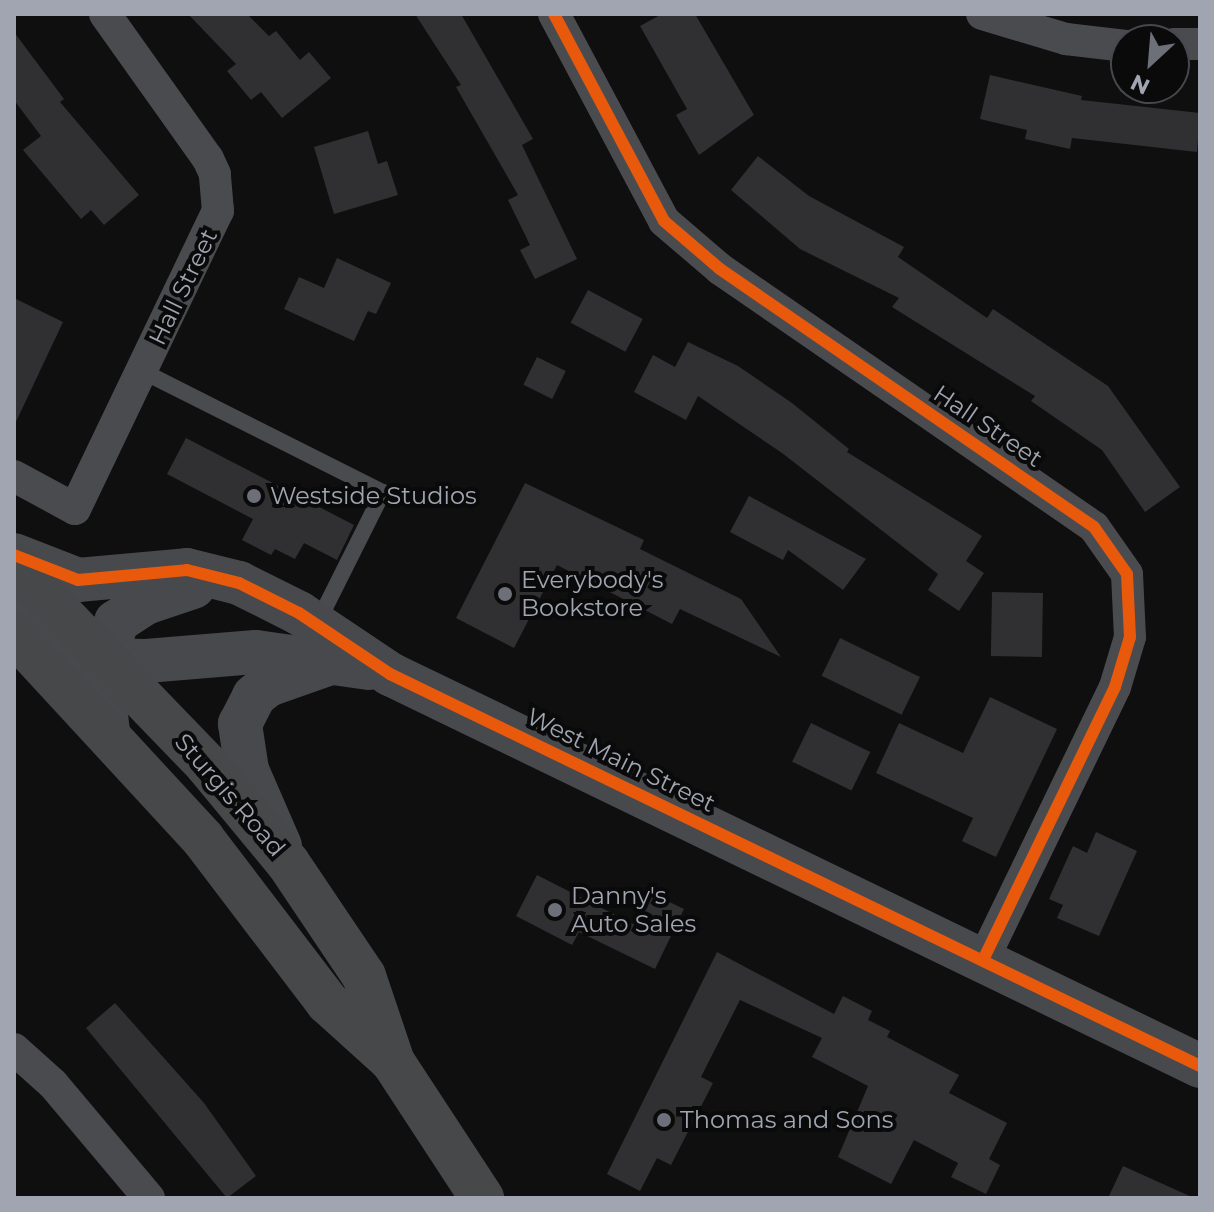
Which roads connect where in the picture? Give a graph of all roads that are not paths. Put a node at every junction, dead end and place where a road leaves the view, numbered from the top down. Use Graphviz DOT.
graph roads {
  1 [pos="105,14"];
  2 [pos="554,14"];
  3 [pos="982,14"];
  4 [pos="1110,44"];
  5 [pos="142,371"];
  6 [pos="14,476"];
  7 [pos="14,555"];
  8 [pos="14,565"];
  9 [pos="239,583"];
  10 [pos="14,602"];
  11 [pos="317,624"];
  12 [pos="14,634"];
  13 [pos="106,661"];
  14 [pos="341,661"];
  15 [pos="390,674"];
  16 [pos="108,732"];
  17 [pos="288,863"];
  18 [pos="984,958"];
  19 [pos="14,1049"];
  20 [pos="393,1062"];
  21 [pos="1200,1066"];
  22 [pos="149,1198"];
  23 [pos="482,1198"];
  1 -- 5 [label="street, Hall Street"];
  2 -- 18 [label="street, Hall Street"];
  3 -- 4 [label="street"];
  5 -- 6 [label="street, Hall Street"];
  5 -- 11 [label="lane"];
  7 -- 9 [label="street, West Main Street"];
  8 -- 13 [label="main road, Sturgis Road"];
  9 -- 11 [label="street, West Main Street"];
  9 -- 13 [label="street"];
  10 -- 13 [label="street, West Main Street"];
  11 -- 15 [label="street, West Main Street"];
  12 -- 16 [label="main road, Sturgis Road"];
  13 -- 14 [label="street, West Main Street"];
  13 -- 16 [label="street"];
  13 -- 17 [label="main road, Sturgis Road"];
  14 -- 15 [label="street, West Main Street"];
  14 -- 17 [label="street"];
  15 -- 18 [label="street, West Main Street"];
  16 -- 20 [label="main road, Sturgis Road"];
  17 -- 20 [label="main road, Sturgis Road"];
  18 -- 21 [label="street, West Main Street"];
  19 -- 22 [label="street"];
  20 -- 23 [label="main road, Sturgis Road"];
}
